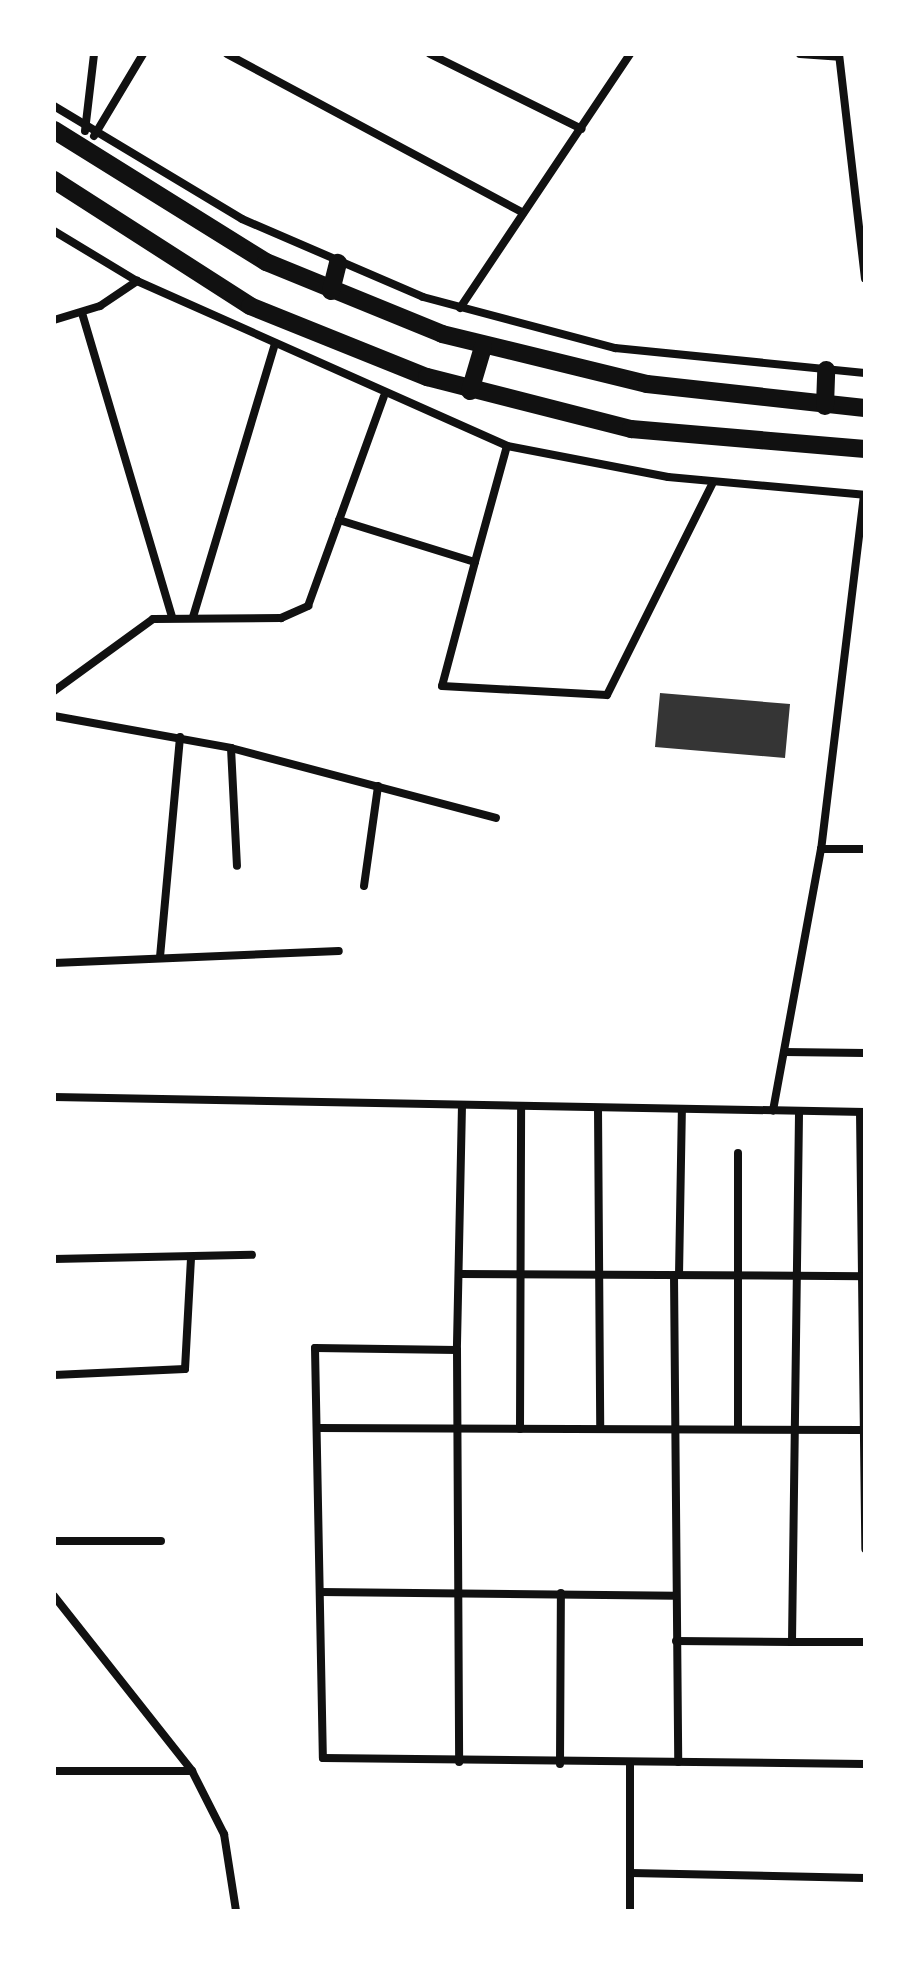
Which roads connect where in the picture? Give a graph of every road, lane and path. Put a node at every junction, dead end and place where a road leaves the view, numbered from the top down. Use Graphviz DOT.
graph roads {
  1 [pos="94,54"];
  2 [pos="143,54"];
  3 [pos="227,54"];
  4 [pos="430,54"];
  5 [pos="630,54"];
  6 [pos="800,54"];
  7 [pos="839,56"];
  8 [pos="54,106"];
  9 [pos="582,129"];
  10 [pos="54,130"];
  11 [pos="89,134"];
  12 [pos="54,180"];
  13 [pos="523,213"];
  14 [pos="54,231"];
  15 [pos="338,263"];
  16 [pos="865,278"];
  17 [pos="137,281"];
  18 [pos="331,291"];
  19 [pos="460,308"];
  20 [pos="82,313"];
  21 [pos="54,320"];
  22 [pos="275,343"];
  23 [pos="483,347"];
  24 [pos="826,370"];
  25 [pos="865,373"];
  26 [pos="470,391"];
  27 [pos="384,396"];
  28 [pos="825,406"];
  29 [pos="865,408"];
  30 [pos="507,446"];
  31 [pos="865,449"];
  32 [pos="713,482"];
  33 [pos="864,495"];
  34 [pos="339,520"];
  35 [pos="475,562"];
  36 [pos="862,574"];
  37 [pos="172,617"];
  38 [pos="193,617"];
  39 [pos="54,691"];
  40 [pos="54,716"];
  41 [pos="180,737"];
  42 [pos="231,748"];
  43 [pos="378,786"];
  44 [pos="496,818"];
  45 [pos="821,849"];
  46 [pos="865,849"];
  47 [pos="237,866"];
  48 [pos="364,886"];
  49 [pos="339,951"];
  50 [pos="160,957"];
  51 [pos="54,963"];
  52 [pos="784,1052"];
  53 [pos="865,1053"];
  54 [pos="54,1097"];
  55 [pos="462,1105"];
  56 [pos="521,1107"];
  57 [pos="598,1108"];
  58 [pos="682,1110"];
  59 [pos="773,1111"];
  60 [pos="799,1111"];
  61 [pos="862,1112"];
  62 [pos="738,1153"];
  63 [pos="252,1255"];
  64 [pos="191,1258"];
  65 [pos="54,1259"];
  66 [pos="459,1274"];
  67 [pos="519,1274"];
  68 [pos="597,1274"];
  69 [pos="677,1275"];
  70 [pos="735,1275"];
  71 [pos="798,1276"];
  72 [pos="863,1276"];
  73 [pos="457,1350"];
  74 [pos="54,1375"];
  75 [pos="317,1428"];
  76 [pos="457,1429"];
  77 [pos="520,1429"];
  78 [pos="600,1429"];
  79 [pos="675,1429"];
  80 [pos="738,1429"];
  81 [pos="794,1430"];
  82 [pos="862,1430"];
  83 [pos="54,1541"];
  84 [pos="161,1541"];
  85 [pos="865,1549"];
  86 [pos="458,1591"];
  87 [pos="320,1592"];
  88 [pos="561,1593"];
  89 [pos="54,1596"];
  90 [pos="676,1596"];
  91 [pos="676,1641"];
  92 [pos="792,1642"];
  93 [pos="865,1642"];
  94 [pos="459,1762"];
  95 [pos="678,1762"];
  96 [pos="630,1763"];
  97 [pos="560,1764"];
  98 [pos="865,1764"];
  99 [pos="54,1771"];
  100 [pos="192,1771"];
  101 [pos="631,1873"];
  102 [pos="865,1878"];
  103 [pos="236,1911"];
  104 [pos="630,1911"];
  1 -- 11 [label="street"];
  2 -- 11 [label="street"];
  3 -- 13 [label="street"];
  4 -- 9 [label="street"];
  5 -- 9 [label="street"];
  6 -- 7 [label="street"];
  7 -- 16 [label="street"];
  8 -- 11 [label="street"];
  9 -- 13 [label="street"];
  10 -- 18 [label="highway"];
  11 -- 15 [label="street"];
  12 -- 26 [label="highway"];
  13 -- 19 [label="street"];
  14 -- 17 [label="street"];
  15 -- 18 [label="highway"];
  15 -- 19 [label="street"];
  17 -- 20 [label="street"];
  17 -- 22 [label="street"];
  18 -- 23 [label="highway"];
  19 -- 24 [label="street"];
  20 -- 21 [label="street"];
  20 -- 37 [label="street"];
  22 -- 27 [label="street"];
  22 -- 38 [label="street"];
  23 -- 26 [label="highway"];
  23 -- 28 [label="highway"];
  24 -- 25 [label="street"];
  24 -- 28 [label="highway"];
  26 -- 31 [label="highway"];
  27 -- 30 [label="street"];
  27 -- 34 [label="street"];
  28 -- 29 [label="highway"];
  30 -- 32 [label="street"];
  30 -- 35 [label="street"];
  32 -- 33 [label="street"];
  32 -- 35 [label="street"];
  33 -- 36 [label="street"];
  34 -- 35 [label="street"];
  34 -- 38 [label="street"];
  36 -- 45 [label="street"];
  37 -- 38 [label="street"];
  37 -- 39 [label="street"];
  40 -- 41 [label="street"];
  41 -- 42 [label="street"];
  41 -- 50 [label="street"];
  42 -- 43 [label="street"];
  42 -- 47 [label="street"];
  43 -- 44 [label="street"];
  43 -- 48 [label="street"];
  45 -- 46 [label="street"];
  45 -- 52 [label="street"];
  49 -- 50 [label="street"];
  50 -- 51 [label="street"];
  52 -- 53 [label="street"];
  52 -- 59 [label="street"];
  54 -- 55 [label="street"];
  55 -- 56 [label="street"];
  55 -- 66 [label="street"];
  56 -- 57 [label="street"];
  56 -- 67 [label="street"];
  57 -- 58 [label="street"];
  57 -- 68 [label="street"];
  58 -- 59 [label="street"];
  58 -- 69 [label="street"];
  59 -- 60 [label="street"];
  60 -- 61 [label="street"];
  60 -- 71 [label="street"];
  61 -- 72 [label="street"];
  62 -- 70 [label="street"];
  63 -- 64 [label="street"];
  64 -- 65 [label="street"];
  64 -- 74 [label="street"];
  66 -- 67 [label="street"];
  66 -- 73 [label="street"];
  67 -- 68 [label="street"];
  67 -- 77 [label="street"];
  68 -- 69 [label="street"];
  68 -- 78 [label="street"];
  69 -- 70 [label="street"];
  69 -- 79 [label="street"];
  70 -- 71 [label="street"];
  70 -- 80 [label="street"];
  71 -- 72 [label="street"];
  71 -- 81 [label="street"];
  72 -- 82 [label="street"];
  73 -- 75 [label="street"];
  73 -- 76 [label="street"];
  75 -- 76 [label="street"];
  75 -- 87 [label="street"];
  76 -- 77 [label="street"];
  76 -- 86 [label="street"];
  77 -- 78 [label="street"];
  78 -- 79 [label="street"];
  79 -- 80 [label="street"];
  79 -- 90 [label="street"];
  80 -- 81 [label="street"];
  81 -- 82 [label="street"];
  81 -- 92 [label="street"];
  82 -- 85 [label="street"];
  83 -- 84 [label="street"];
  86 -- 87 [label="street"];
  86 -- 88 [label="street"];
  86 -- 94 [label="street"];
  87 -- 94 [label="street"];
  88 -- 90 [label="street"];
  88 -- 97 [label="street"];
  89 -- 100 [label="street"];
  90 -- 91 [label="street"];
  91 -- 92 [label="street"];
  91 -- 95 [label="street"];
  92 -- 93 [label="street"];
  94 -- 97 [label="street"];
  95 -- 96 [label="street"];
  95 -- 98 [label="street"];
  96 -- 97 [label="street"];
  96 -- 101 [label="street"];
  99 -- 100 [label="street"];
  100 -- 103 [label="street"];
  101 -- 102 [label="street"];
  101 -- 104 [label="street"];
}
